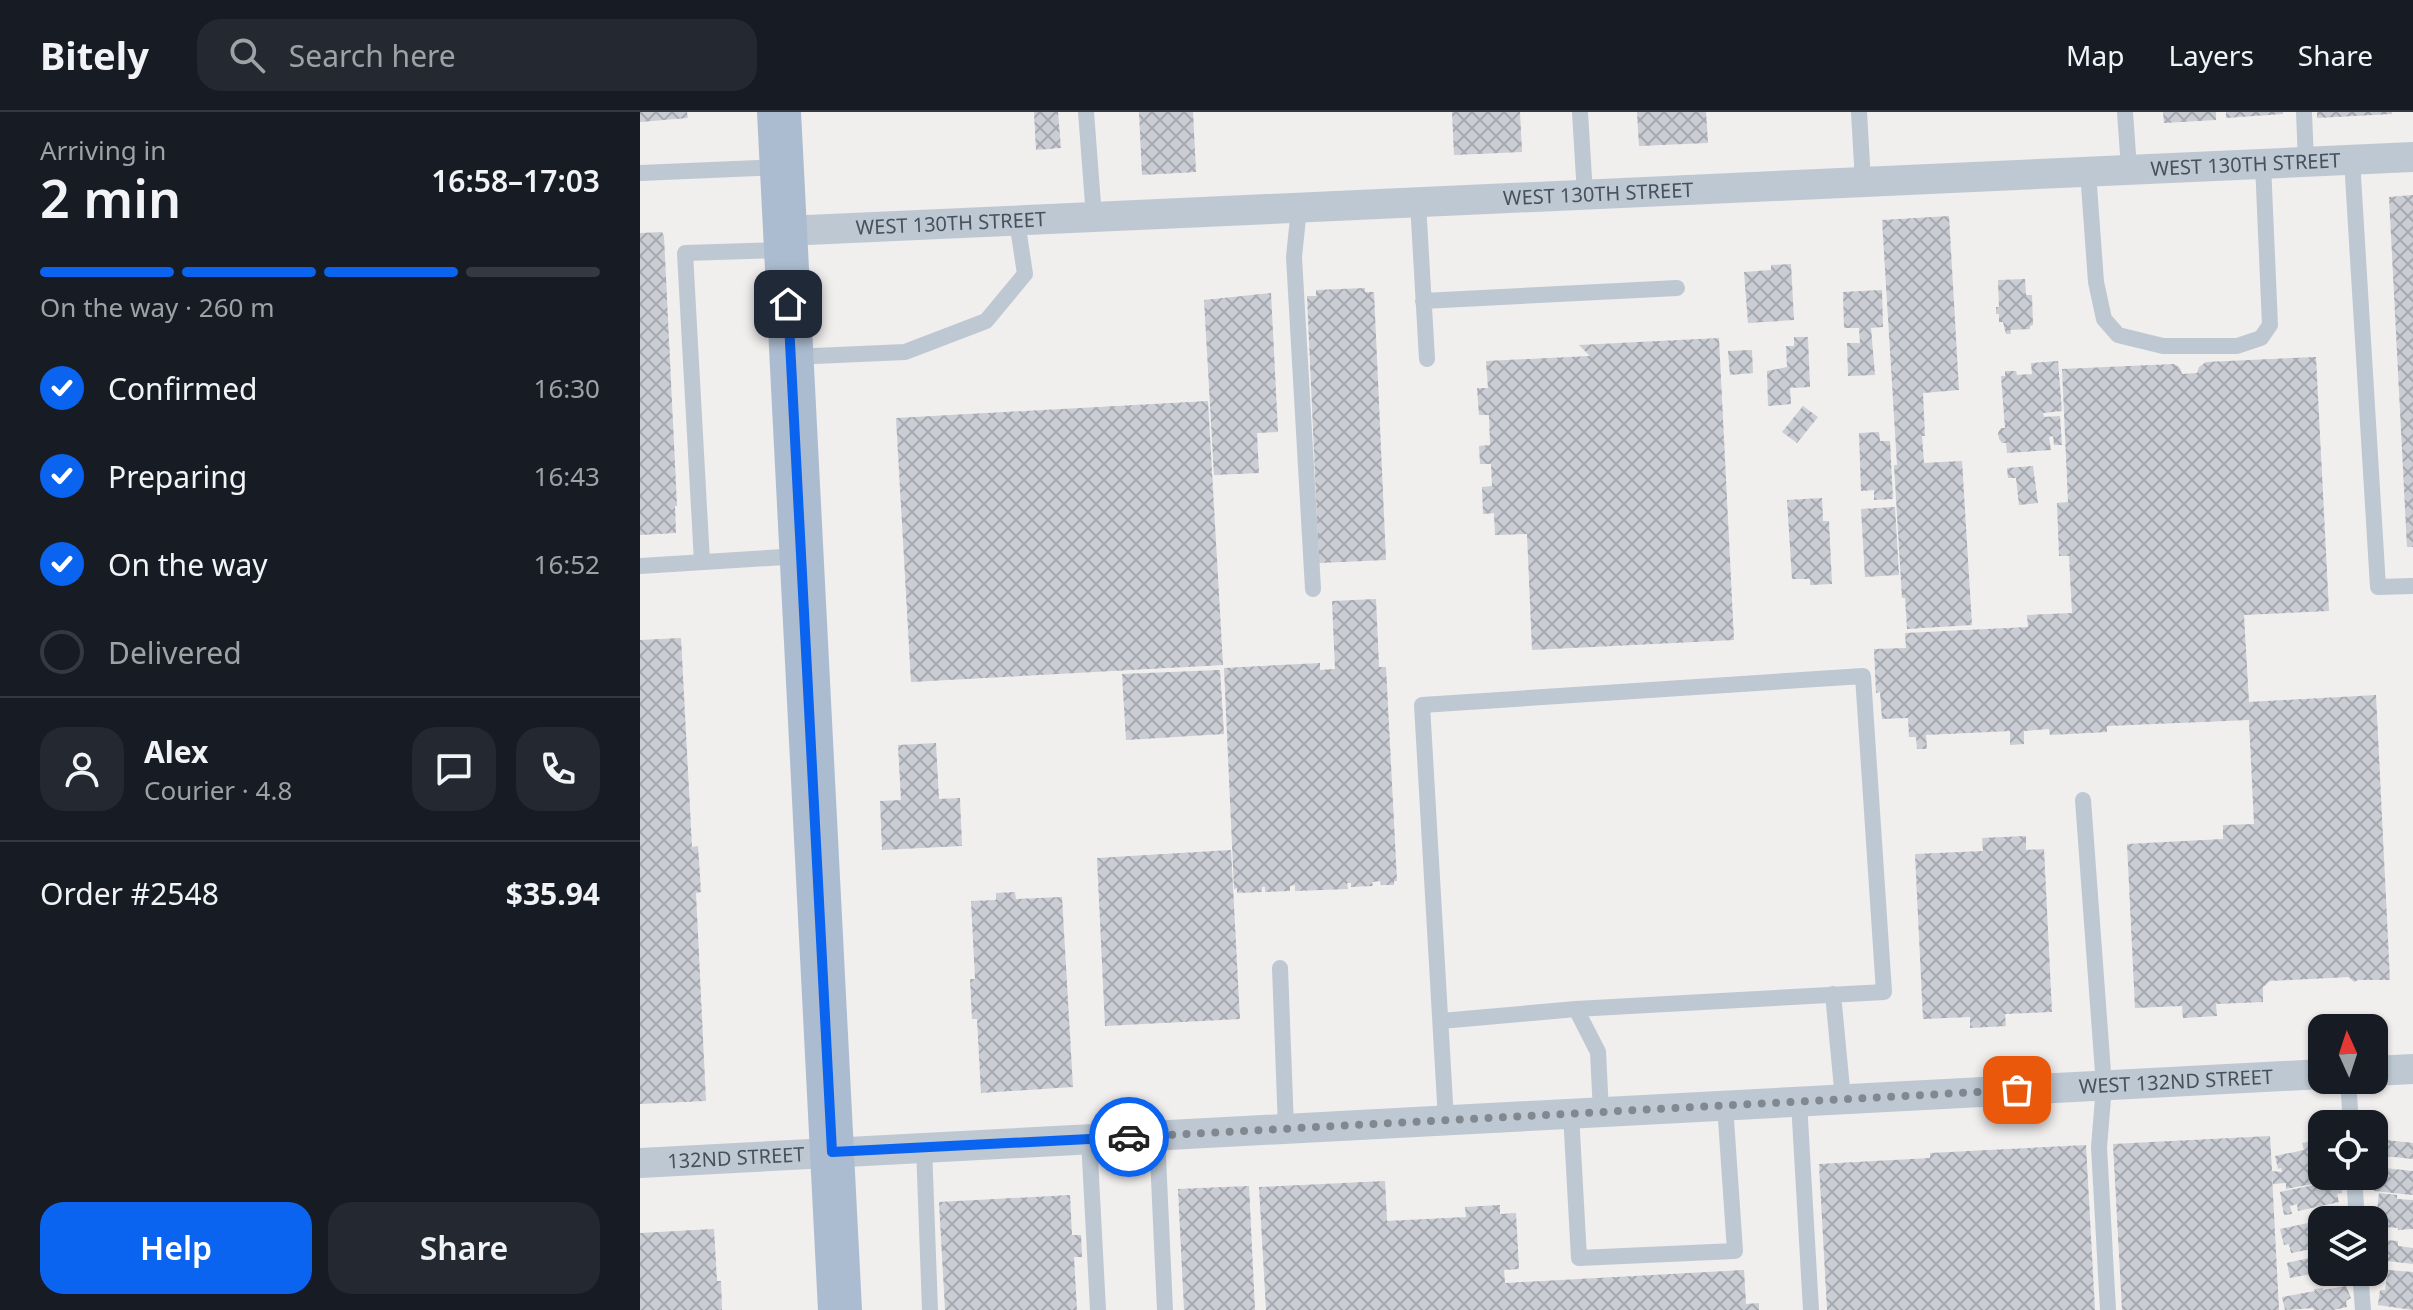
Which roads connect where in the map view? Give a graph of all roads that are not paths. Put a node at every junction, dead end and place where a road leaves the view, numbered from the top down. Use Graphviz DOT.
graph roads {
  1 [pos="779,112"];
  2 [pos="1086,112"];
  3 [pos="1580,112"];
  4 [pos="1859,112"];
  5 [pos="2125,112"];
  6 [pos="2304,112"];
  7 [pos="2413,157"];
  8 [pos="2352,160"];
  9 [pos="2306,162"];
  10 [pos="2263,164"];
  11 [pos="781,167"];
  12 [pos="2129,169"];
  13 [pos="2088,172"];
  14 [pos="640,173"];
  15 [pos="1863,182"];
  16 [pos="1585,195"];
  17 [pos="1418,203"];
  18 [pos="1299,208"];
  19 [pos="1094,217"];
  20 [pos="1017,221"];
  21 [pos="785,241"];
  22 [pos="1677,288"];
  23 [pos="1423,301"];
  24 [pos="791,357"];
  25 [pos="1427,359"];
  26 [pos="801,556"];
  27 [pos="702,562"];
  28 [pos="640,566"];
  29 [pos="2413,586"];
  30 [pos="1313,589"];
  31 [pos="2083,800"];
  32 [pos="1280,968"];
  33 [pos="1833,994"];
  34 [pos="1576,1009"];
  35 [pos="1441,1021"];
  36 [pos="2413,1069"];
  37 [pos="2388,1070"];
  38 [pos="2308,1075"];
  39 [pos="2104,1086"];
  40 [pos="1843,1099"];
  41 [pos="1799,1102"];
  42 [pos="1725,1105"];
  43 [pos="1601,1112"];
  44 [pos="1571,1114"];
  45 [pos="1446,1120"];
  46 [pos="1286,1128"];
  47 [pos="1157,1135"];
  48 [pos="1089,1139"];
  49 [pos="924,1147"];
  50 [pos="832,1152"];
  51 [pos="640,1163"];
  52 [pos="2361,1286"];
  53 [pos="840,1310"];
  54 [pos="930,1310"];
  55 [pos="1098,1310"];
  56 [pos="1165,1310"];
  57 [pos="1811,1310"];
  58 [pos="2108,1310"];
  59 [pos="2363,1310"];
  1 -- 11 [label="main road"];
  2 -- 19 [label="lane"];
  3 -- 16 [label="lane"];
  4 -- 15 [label="lane"];
  5 -- 12 [label="lane"];
  6 -- 9 [label="lane"];
  7 -- 8 [label="street, WEST 130TH STREET"];
  8 -- 9 [label="street, WEST 130TH STREET"];
  8 -- 29 [label="lane"];
  9 -- 10 [label="street, WEST 130TH STREET"];
  10 -- 12 [label="street, WEST 130TH STREET"];
  10 -- 13 [label="lane"];
  11 -- 14 [label="lane"];
  11 -- 21 [label="main road"];
  12 -- 13 [label="street, WEST 130TH STREET"];
  13 -- 15 [label="street, WEST 130TH STREET"];
  15 -- 16 [label="street, WEST 130TH STREET"];
  16 -- 17 [label="street, WEST 130TH STREET"];
  17 -- 18 [label="street, WEST 130TH STREET"];
  17 -- 23 [label="lane"];
  18 -- 19 [label="street, WEST 130TH STREET"];
  18 -- 30 [label="lane"];
  19 -- 20 [label="street, WEST 130TH STREET"];
  20 -- 21 [label="street, WEST 130TH STREET"];
  20 -- 24 [label="lane"];
  21 -- 24 [label="main road"];
  21 -- 27 [label="lane"];
  22 -- 23 [label="lane"];
  23 -- 25 [label="lane"];
  24 -- 26 [label="main road"];
  26 -- 27 [label="lane"];
  26 -- 50 [label="main road"];
  27 -- 28 [label="lane"];
  31 -- 39 [label="lane"];
  32 -- 46 [label="lane"];
  33 -- 34 [label="lane"];
  33 -- 35 [label="lane"];
  33 -- 40 [label="lane"];
  34 -- 35 [label="lane"];
  34 -- 43 [label="lane"];
  35 -- 45 [label="lane"];
  36 -- 37 [label="street"];
  38 -- 39 [label="street, WEST 132ND STREET"];
  39 -- 40 [label="street, WEST 132ND STREET"];
  39 -- 58 [label="lane"];
  40 -- 41 [label="street, WEST 132ND STREET"];
  41 -- 42 [label="street, WEST 132ND STREET"];
  41 -- 57 [label="lane"];
  42 -- 43 [label="street, WEST 132ND STREET"];
  42 -- 44 [label="lane"];
  43 -- 44 [label="street, WEST 132ND STREET"];
  44 -- 45 [label="street, WEST 132ND STREET"];
  45 -- 46 [label="street, WEST 132ND STREET"];
  46 -- 47 [label="street, WEST 132ND STREET"];
  47 -- 48 [label="street, WEST 132ND STREET"];
  47 -- 56 [label="lane"];
  48 -- 49 [label="street, WEST 132ND STREET"];
  48 -- 55 [label="lane"];
  49 -- 50 [label="street, WEST 132ND STREET"];
  49 -- 54 [label="lane"];
  50 -- 51 [label="street, 132ND STREET"];
  50 -- 53 [label="main road"];
  52 -- 59 [label="lane"];
}
